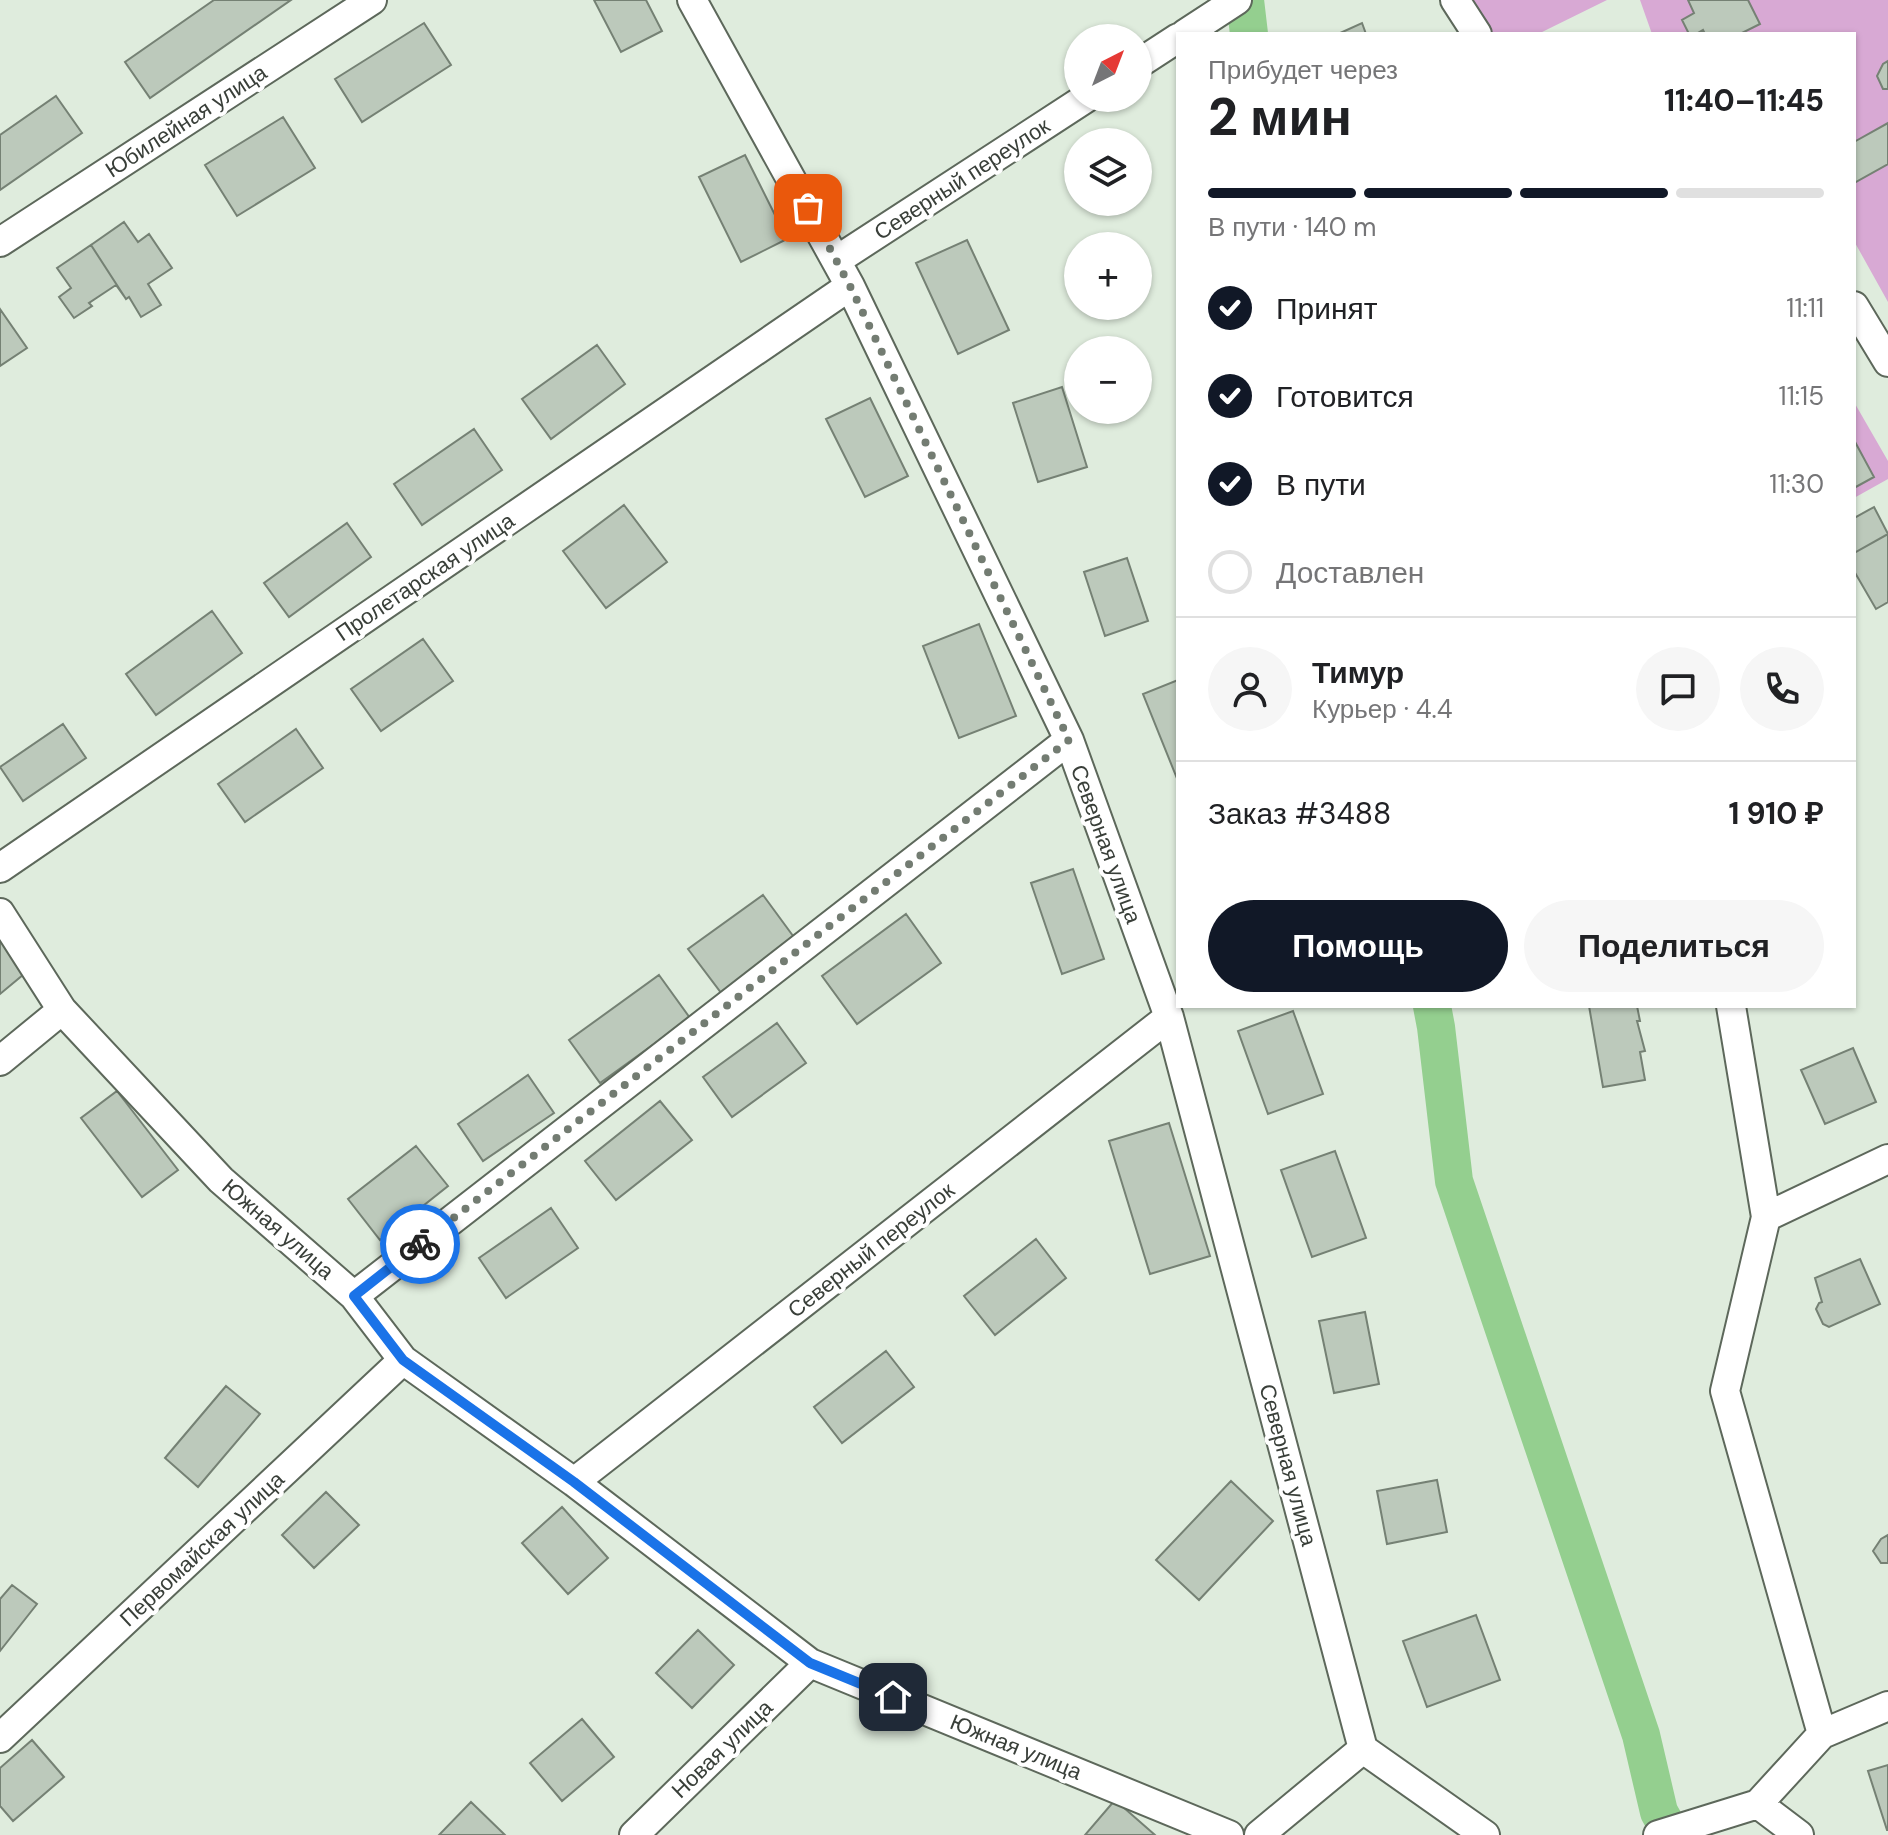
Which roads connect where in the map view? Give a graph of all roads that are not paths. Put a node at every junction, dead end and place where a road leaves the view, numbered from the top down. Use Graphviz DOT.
graph roads {
  1 [pos="372,0"];
  2 [pos="692,0"];
  3 [pos="1237,0"];
  4 [pos="1455,0"];
  5 [pos="1187,32"];
  6 [pos="1476,32"];
  7 [pos="1176,39"];
  8 [pos="1152,55"];
  9 [pos="1064,112"];
  10 [pos="0,242"];
  11 [pos="837,260"];
  12 [pos="850,286"];
  13 [pos="1856,309"];
  14 [pos="1888,362"];
  15 [pos="1069,740"];
  16 [pos="0,868"];
  17 [pos="0,913"];
  18 [pos="1731,1008"];
  19 [pos="62,1010"];
  20 [pos="1169,1017"];
  21 [pos="0,1061"];
  22 [pos="1888,1159"];
  23 [pos="1766,1217"];
  24 [pos="354,1296"];
  25 [pos="403,1360"];
  26 [pos="574,1482"];
  27 [pos="810,1663"];
  28 [pos="1888,1706"];
  29 [pos="1822,1734"];
  30 [pos="0,1738"];
  31 [pos="1363,1749"];
  32 [pos="1758,1804"];
  33 [pos="634,1835"];
  34 [pos="1229,1835"];
  35 [pos="1259,1835"];
  36 [pos="1485,1835"];
  37 [pos="1658,1835"];
  38 [pos="1799,1835"];
  1 -- 10 [label="street, Юбилейная улица"];
  2 -- 11 [label="street, Северная улица"];
  3 -- 5 [label="street"];
  4 -- 6 [label="street"];
  7 -- 8 [label="street"];
  9 -- 11 [label="street, Северный переулок"];
  11 -- 12 [label="street, Северная улица"];
  12 -- 15 [label="street, Северная улица"];
  12 -- 16 [label="street, Пролетарская улица"];
  13 -- 14 [label="street"];
  15 -- 20 [label="street, Северная улица"];
  15 -- 24 [label="street"];
  17 -- 19 [label="street, Южная улица"];
  18 -- 23 [label="street"];
  19 -- 21 [label="street"];
  19 -- 24 [label="street, Южная улица"];
  20 -- 26 [label="street, Северный переулок"];
  20 -- 31 [label="street, Северная улица"];
  22 -- 23 [label="street"];
  23 -- 29 [label="street"];
  24 -- 25 [label="street, Южная улица"];
  25 -- 26 [label="street, Южная улица"];
  25 -- 30 [label="street, Первомайская улица"];
  26 -- 27 [label="street, Южная улица"];
  27 -- 33 [label="street, Новая улица"];
  27 -- 34 [label="street, Южная улица"];
  28 -- 29 [label="street"];
  29 -- 32 [label="street"];
  31 -- 35 [label="street"];
  31 -- 36 [label="street"];
  32 -- 37 [label="street"];
  32 -- 38 [label="street"];
}
